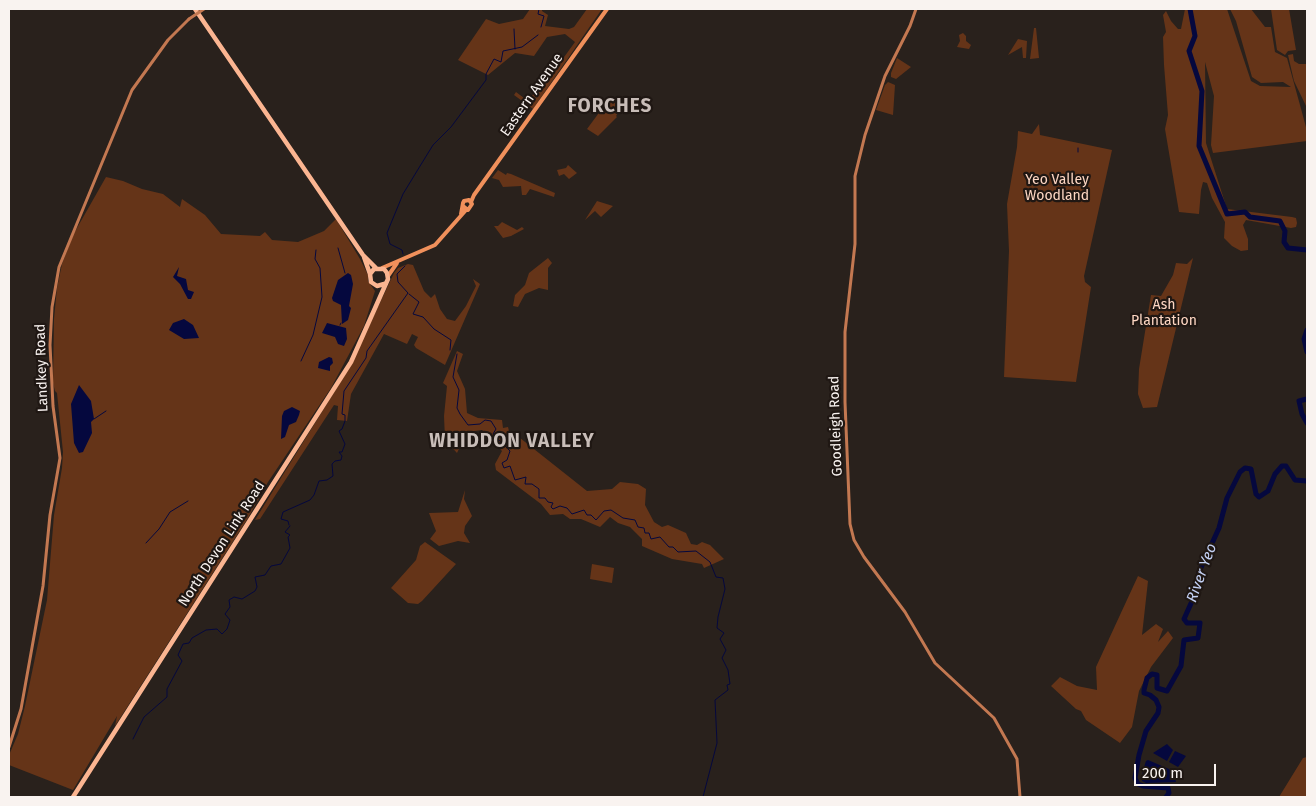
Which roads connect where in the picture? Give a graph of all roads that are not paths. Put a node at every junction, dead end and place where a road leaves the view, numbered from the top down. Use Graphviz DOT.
graph roads {
  1 [pos="195,9"];
  2 [pos="204,9"];
  3 [pos="607,9"];
  4 [pos="916,9"];
  5 [pos="470,201"];
  6 [pos="465,208"];
  7 [pos="363,255"];
  8 [pos="403,259"];
  9 [pos="379,268"];
  10 [pos="370,274"];
  11 [pos="388,276"];
  12 [pos="384,284"];
  13 [pos="375,285"];
  14 [pos="378,297"];
  15 [pos="9,747"];
  16 [pos="73,797"];
  17 [pos="1020,797"];
  1 -- 7 [label="highway"];
  2 -- 15 [label="street, Landkey Road, bridge"];
  3 -- 5 [label="main road, Eastern Avenue"];
  4 -- 17 [label="street, Goodleigh Road"];
  5 -- 6 [label="main road"];
  5 -- 6 [label="main road"];
  6 -- 8 [label="main road"];
  7 -- 9 [label="highway"];
  7 -- 10 [label="highway"];
  8 -- 9 [label="main road"];
  8 -- 11 [label="main road"];
  9 -- 10 [label="highway"];
  9 -- 11 [label="highway"];
  10 -- 13 [label="highway"];
  11 -- 12 [label="highway"];
  12 -- 13 [label="highway"];
  12 -- 14 [label="highway, North Devon Link Road"];
  13 -- 14 [label="highway"];
  14 -- 16 [label="highway, North Devon Link Road"];
}
